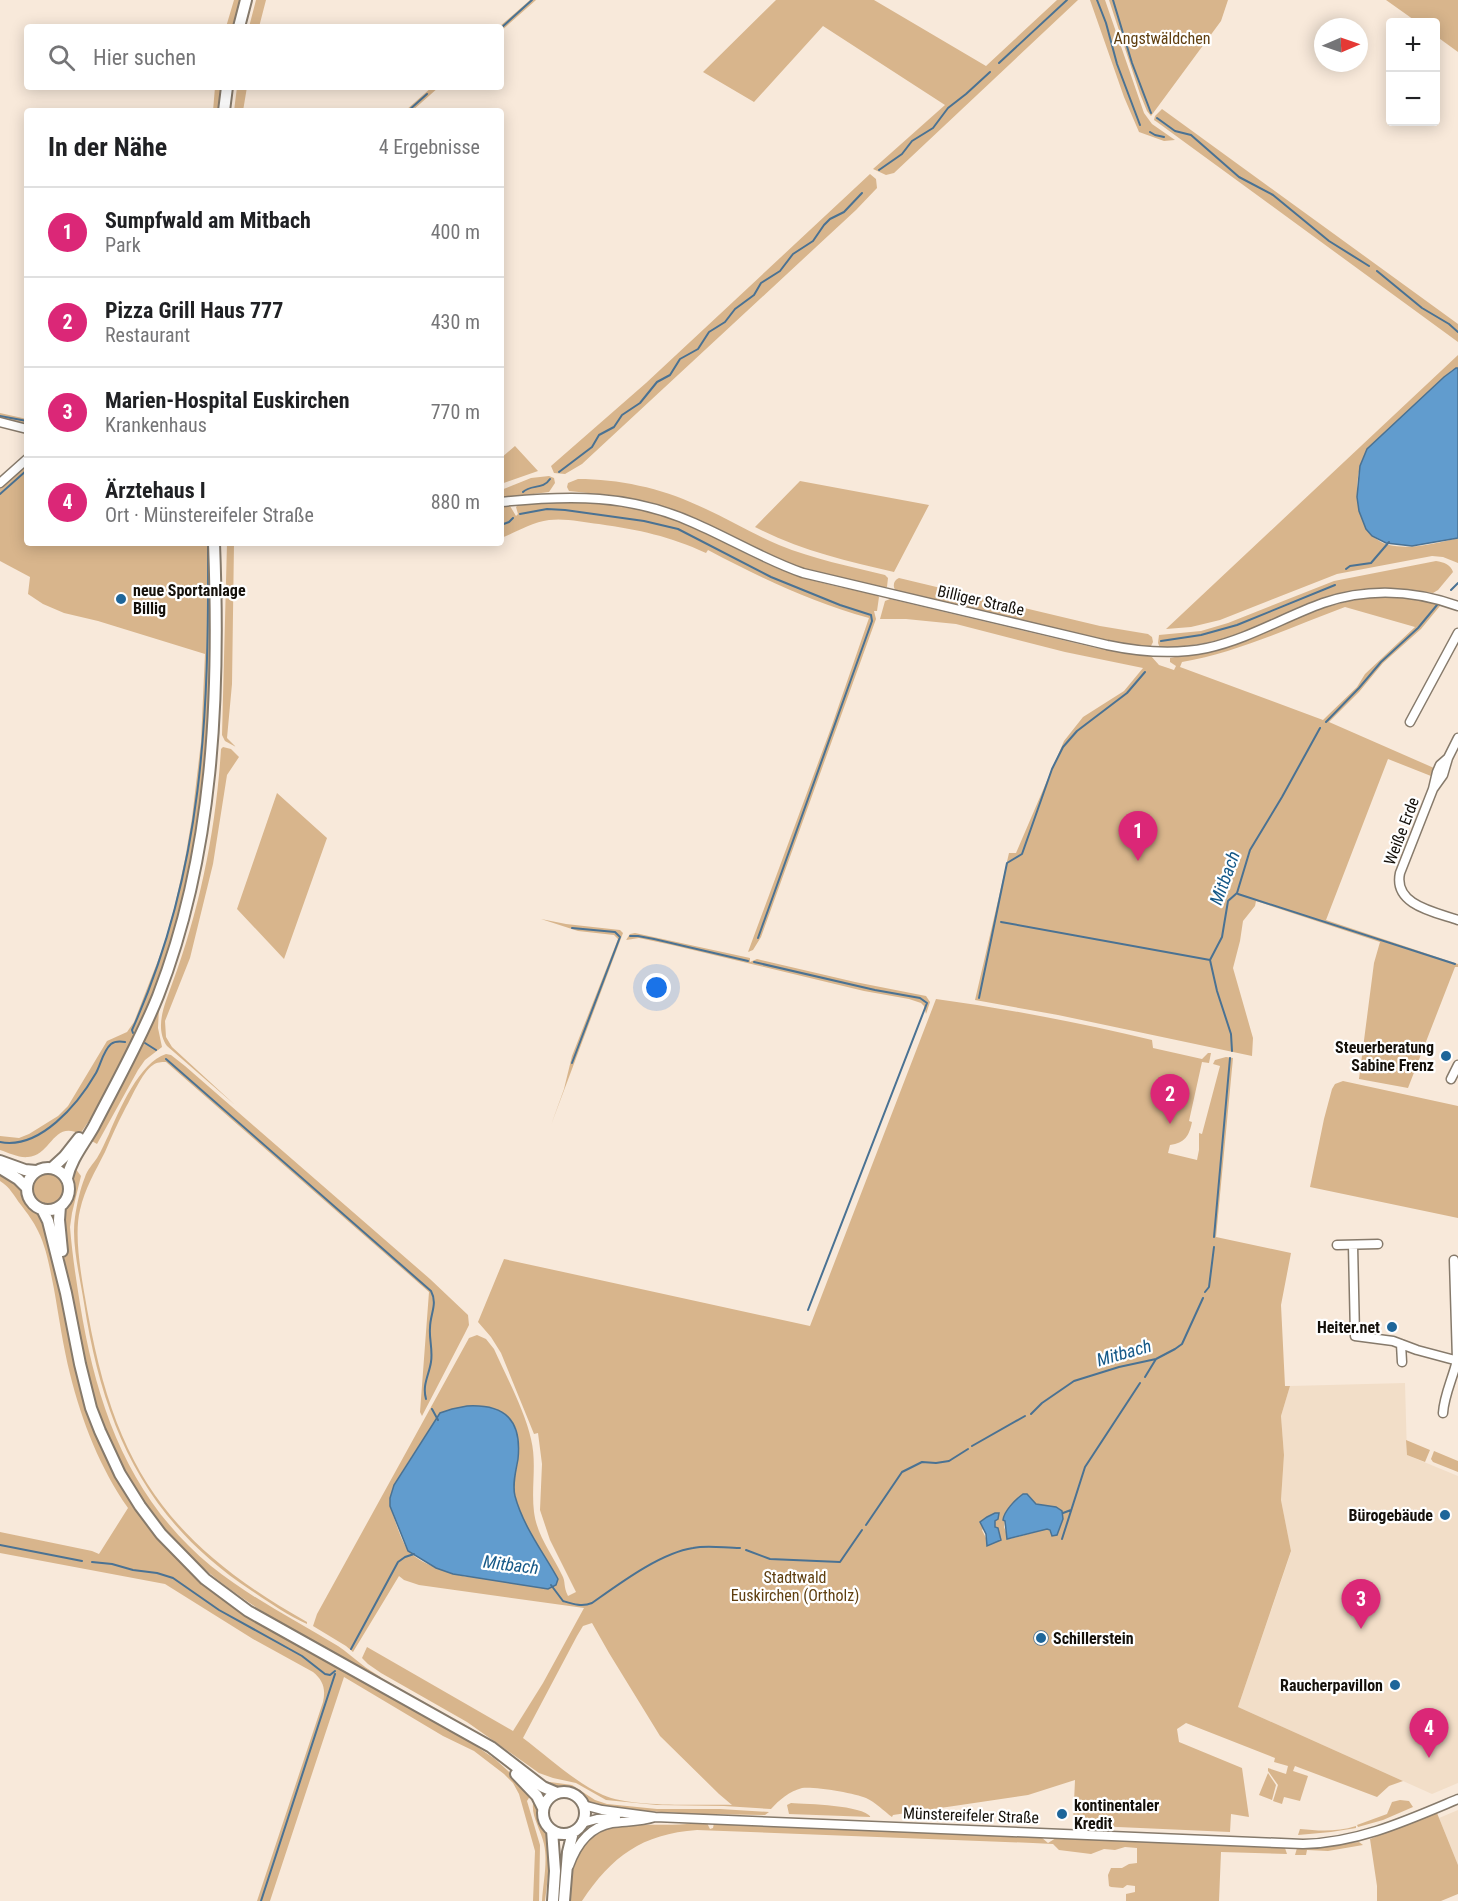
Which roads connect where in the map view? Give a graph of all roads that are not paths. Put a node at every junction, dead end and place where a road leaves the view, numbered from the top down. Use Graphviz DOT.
graph roads {
  1 [pos="246,0"];
  2 [pos="240,24"];
  3 [pos="227,90"];
  4 [pos="224,108"];
  5 [pos="0,422"];
  6 [pos="24,428"];
  7 [pos="24,462"];
  8 [pos="0,483"];
  9 [pos="504,502"];
  10 [pos="214,546"];
  11 [pos="219,546"];
  12 [pos="217,582"];
  13 [pos="1458,606"];
  14 [pos="1458,633"];
  15 [pos="1410,722"];
  16 [pos="1458,738"];
  17 [pos="1458,920"];
  18 [pos="1458,1065"];
  19 [pos="1451,1080"];
  20 [pos="103,1107"];
  21 [pos="0,1161"];
  22 [pos="0,1168"];
  23 [pos="52,1168"];
  24 [pos="36,1171"];
  25 [pos="67,1178"];
  26 [pos="27,1188"];
  27 [pos="60,1206"];
  28 [pos="42,1209"];
  29 [pos="1337,1245"];
  30 [pos="1353,1245"];
  31 [pos="1378,1245"];
  32 [pos="1454,1260"];
  33 [pos="66,1293"];
  34 [pos="1401,1344"];
  35 [pos="1457,1361"];
  36 [pos="1402,1362"];
  37 [pos="1443,1413"];
  38 [pos="480,1742"];
  39 [pos="557,1793"];
  40 [pos="1458,1799"];
  41 [pos="584,1805"];
  42 [pos="543,1808"];
  43 [pos="655,1817"];
  44 [pos="582,1823"];
  45 [pos="552,1830"];
  46 [pos="573,1832"];
  47 [pos="566,1876"];
  48 [pos="553,1901"];
  49 [pos="564,1901"];
  1 -- 2 [label="main road"];
  3 -- 4 [label="main road"];
  5 -- 6 [label="street"];
  7 -- 8 [label="street"];
  9 -- 13 [label="street, Billiger Straße"];
  10 -- 12 [label="main road"];
  11 -- 12 [label="main road"];
  12 -- 20 [label="main road"];
  14 -- 15 [label="street"];
  16 -- 17 [label="street, Weiße Erde"];
  18 -- 19 [label="street"];
  20 -- 23 [label="main road"];
  20 -- 25 [label="main road"];
  21 -- 24 [label="main road"];
  22 -- 26 [label="main road"];
  23 -- 24 [label="main road"];
  23 -- 25 [label="main road"];
  24 -- 26 [label="main road"];
  25 -- 27 [label="main road"];
  26 -- 28 [label="main road"];
  27 -- 28 [label="main road"];
  27 -- 33 [label="main road"];
  28 -- 33 [label="main road"];
  29 -- 30 [label="street"];
  30 -- 31 [label="street"];
  30 -- 34 [label="street"];
  32 -- 35 [label="street"];
  33 -- 38 [label="main road"];
  34 -- 35 [label="street"];
  34 -- 36 [label="street"];
  35 -- 37 [label="street"];
  38 -- 39 [label="main road"];
  38 -- 42 [label="main road"];
  39 -- 41 [label="main road"];
  39 -- 42 [label="main road"];
  40 -- 43 [label="street, Münstereifeler Straße"];
  41 -- 43 [label="street, Münstereifeler Straße"];
  41 -- 44 [label="main road"];
  42 -- 45 [label="main road"];
  43 -- 44 [label="street, Münstereifeler Straße"];
  43 -- 47 [label="street"];
  44 -- 46 [label="main road"];
  45 -- 46 [label="main road"];
  45 -- 48 [label="main road"];
  46 -- 47 [label="main road"];
  47 -- 49 [label="main road"];
}
